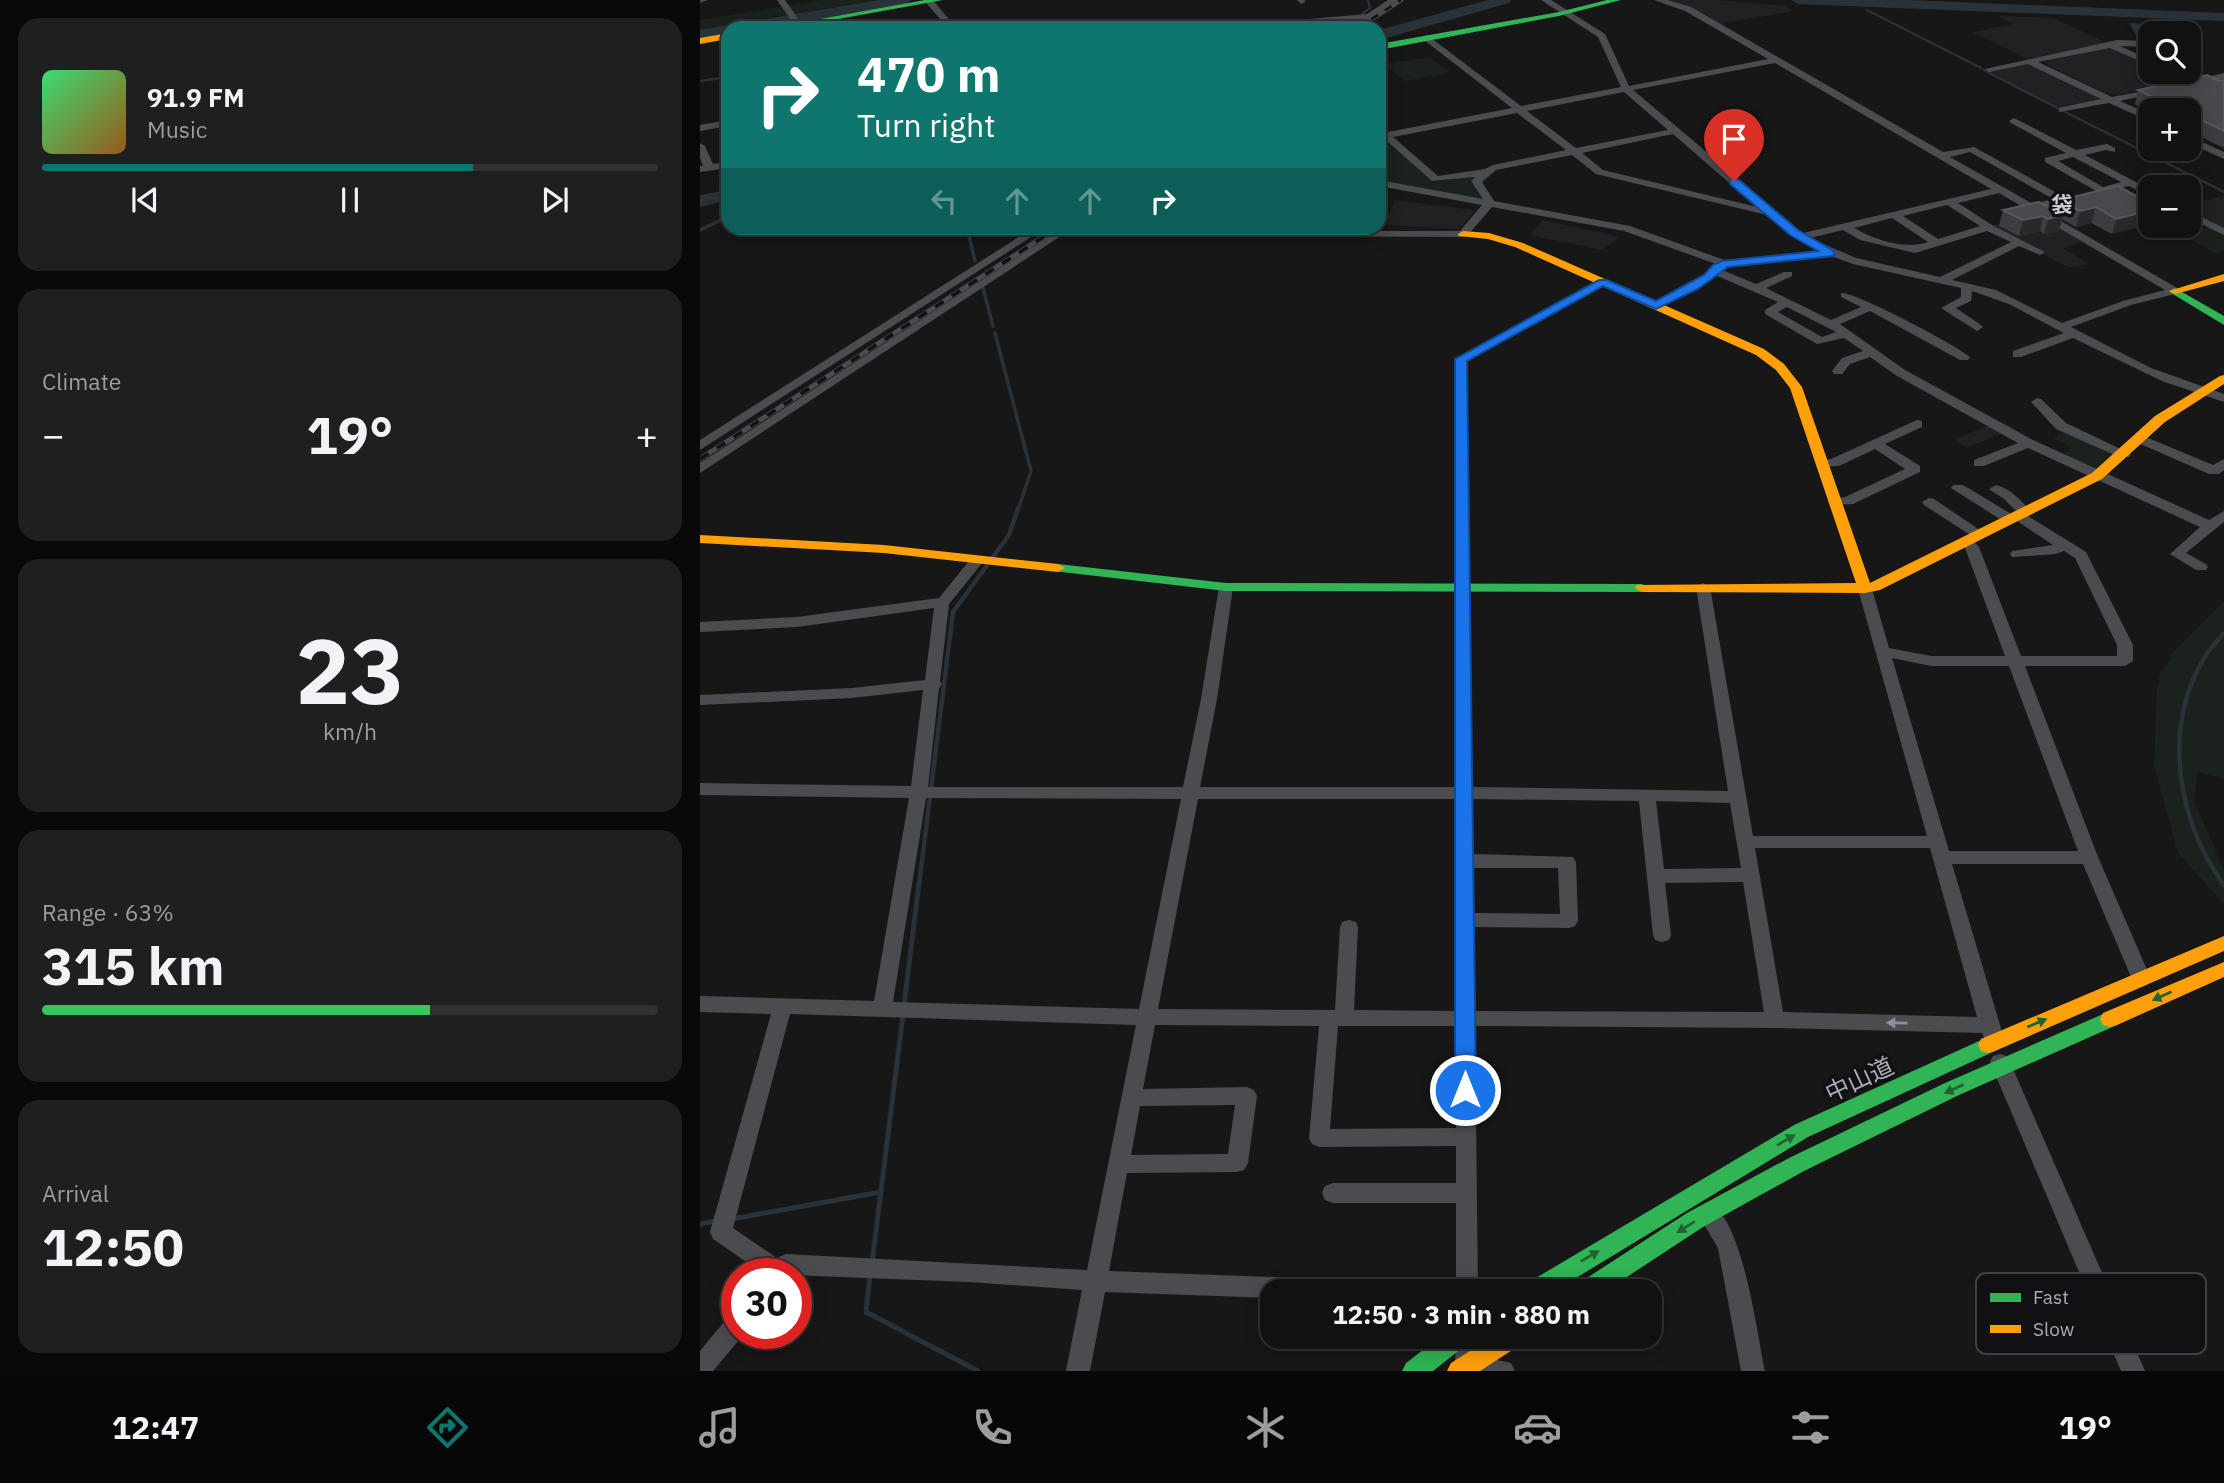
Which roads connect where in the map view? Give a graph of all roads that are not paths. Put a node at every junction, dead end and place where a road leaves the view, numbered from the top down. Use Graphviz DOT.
graph roads {
  1 [pos="781,0"];
  2 [pos="1392,0"];
  3 [pos="1545,0"];
  4 [pos="1617,0"];
  5 [pos="1658,0"];
  6 [pos="934,1"];
  7 [pos="1564,13"];
  8 [pos="1368,16"];
  9 [pos="795,21"];
  10 [pos="947,21"];
  11 [pos="1313,21"];
  12 [pos="1360,21"];
  13 [pos="721,37"];
  14 [pos="1427,38"];
  15 [pos="700,41"];
  16 [pos="2138,44"];
  17 [pos="2111,45"];
  18 [pos="1386,46"];
  19 [pos="2138,57"];
  20 [pos="1777,60"];
  21 [pos="2029,61"];
  22 [pos="1989,69"];
  23 [pos="2224,76"];
  24 [pos="2201,81"];
  25 [pos="2189,84"];
  26 [pos="1626,89"];
  27 [pos="2111,99"];
  28 [pos="1519,110"];
  29 [pos="2062,110"];
  30 [pos="2138,112"];
  31 [pos="2014,121"];
  32 [pos="721,124"];
  33 [pos="700,128"];
  34 [pos="1676,131"];
  35 [pos="1386,132"];
  36 [pos="1386,135"];
  37 [pos="2201,145"];
  38 [pos="700,146"];
  39 [pos="2107,147"];
  40 [pos="1575,152"];
  41 [pos="2077,154"];
  42 [pos="1940,156"];
  43 [pos="2224,156"];
  44 [pos="704,168"];
  45 [pos="1488,172"];
  46 [pos="2131,183"];
  47 [pos="1386,184"];
  48 [pos="2138,187"];
  49 [pos="1999,190"];
  50 [pos="1489,202"];
  51 [pos="1949,202"];
  52 [pos="2031,208"];
  53 [pos="1770,212"];
  54 [pos="1894,215"];
  55 [pos="2201,221"];
  56 [pos="1845,226"];
  57 [pos="1988,227"];
  58 [pos="2224,232"];
  59 [pos="1386,234"];
  60 [pos="1463,234"];
  61 [pos="1029,235"];
  62 [pos="1057,235"];
  63 [pos="1800,237"];
  64 [pos="2019,242"];
  65 [pos="1937,243"];
  66 [pos="1653,247"];
  67 [pos="2040,252"];
  68 [pos="1830,253"];
  69 [pos="1722,266"];
  70 [pos="1787,274"];
  71 [pos="2224,277"];
  72 [pos="1941,281"];
  73 [pos="1603,282"];
  74 [pos="1966,286"];
  75 [pos="1757,288"];
  76 [pos="2175,291"];
  77 [pos="1845,295"];
  78 [pos="1787,302"];
  79 [pos="1656,306"];
  80 [pos="1870,307"];
  81 [pos="2224,321"];
  82 [pos="1831,324"];
  83 [pos="1977,327"];
  84 [pos="2061,327"];
  85 [pos="1846,333"];
  86 [pos="2073,334"];
  87 [pos="1873,352"];
  88 [pos="2017,354"];
  89 [pos="1964,357"];
  90 [pos="1838,371"];
  91 [pos="2224,379"];
  92 [pos="2203,393"];
  93 [pos="2224,398"];
  94 [pos="2037,402"];
  95 [pos="1917,424"];
  96 [pos="2141,439"];
  97 [pos="2028,443"];
  98 [pos="1876,444"];
  99 [pos="700,446"];
  100 [pos="2124,454"];
  101 [pos="1979,463"];
  102 [pos="2224,463"];
  103 [pos="1822,464"];
  104 [pos="700,469"];
  105 [pos="2097,476"];
  106 [pos="1958,488"];
  107 [pos="1996,489"];
  108 [pos="1835,502"];
  109 [pos="1929,502"];
  110 [pos="2224,515"];
  111 [pos="2018,516"];
  112 [pos="2210,526"];
  113 [pos="1974,538"];
  114 [pos="700,540"];
  115 [pos="2064,545"];
  116 [pos="2017,554"];
  117 [pos="978,559"];
  118 [pos="2201,567"];
  119 [pos="1226,587"];
  120 [pos="1703,587"];
  121 [pos="1461,588"];
  122 [pos="1865,589"];
  123 [pos="942,602"];
  124 [pos="700,627"];
  125 [pos="1881,651"];
  126 [pos="2016,662"];
  127 [pos="934,684"];
  128 [pos="700,700"];
  129 [pos="700,789"];
  130 [pos="1191,792"];
  131 [pos="1466,793"];
  132 [pos="918,794"];
  133 [pos="1647,794"];
  134 [pos="1737,797"];
  135 [pos="1745,842"];
  136 [pos="1938,850"];
  137 [pos="2089,857"];
  138 [pos="1471,861"];
  139 [pos="1751,875"];
  140 [pos="1656,876"];
  141 [pos="1468,920"];
  142 [pos="1349,928"];
  143 [pos="1662,935"];
  144 [pos="2224,943"];
  145 [pos="2224,969"];
  146 [pos="2141,979"];
  147 [pos="700,1004"];
  148 [pos="783,1006"];
  149 [pos="882,1009"];
  150 [pos="1147,1017"];
  151 [pos="1337,1019"];
  152 [pos="1469,1020"];
  153 [pos="1775,1020"];
  154 [pos="1992,1033"];
  155 [pos="2002,1067"];
  156 [pos="1131,1098"];
  157 [pos="1466,1137"];
  158 [pos="1119,1164"];
  159 [pos="1333,1193"];
  160 [pos="1466,1193"];
  161 [pos="1708,1213"];
  162 [pos="757,1258"];
  163 [pos="812,1265"];
  164 [pos="2091,1273"];
  165 [pos="1467,1279"];
  166 [pos="1476,1279"];
  167 [pos="1554,1279"];
  168 [pos="1604,1279"];
  169 [pos="1096,1281"];
  170 [pos="1260,1287"];
  171 [pos="721,1343"];
  172 [pos="1442,1349"];
  173 [pos="1465,1349"];
  174 [pos="1493,1349"];
  175 [pos="2126,1354"];
  176 [pos="700,1368"];
  177 [pos="1463,1368"];
  178 [pos="1078,1371"];
  179 [pos="1414,1371"];
  180 [pos="1503,1371"];
  181 [pos="1753,1371"];
  182 [pos="2133,1371"];
  1 -- 9 [label="street"];
  2 -- 8 [label="street"];
  3 -- 7 [label="street"];
  4 -- 7 [label="main road"];
  5 -- 20 [label="street"];
  6 -- 9 [label="main road"];
  6 -- 10 [label="street"];
  7 -- 14 [label="main road"];
  7 -- 26 [label="street"];
  8 -- 11 [label="street"];
  8 -- 12 [label="street"];
  13 -- 15 [label="main road"];
  14 -- 18 [label="main road"];
  14 -- 28 [label="street"];
  16 -- 17 [label="street"];
  17 -- 19 [label="street"];
  17 -- 21 [label="street"];
  20 -- 26 [label="street"];
  20 -- 42 [label="street"];
  21 -- 22 [label="street"];
  21 -- 27 [label="street"];
  23 -- 24 [label="street"];
  25 -- 27 [label="street"];
  26 -- 28 [label="street"];
  26 -- 34 [label="street"];
  27 -- 29 [label="street"];
  27 -- 30 [label="street"];
  28 -- 35 [label="street"];
  28 -- 40 [label="street"];
  31 -- 41 [label="street"];
  32 -- 33 [label="street"];
  34 -- 40 [label="street"];
  34 -- 53 [label="street"];
  36 -- 45 [label="street"];
  37 -- 43 [label="street"];
  38 -- 44 [label="street"];
  39 -- 41 [label="street"];
  40 -- 45 [label="street"];
  40 -- 53 [label="street"];
  41 -- 46 [label="street"];
  41 -- 46 [label="street"];
  42 -- 49 [label="street"];
  42 -- 52 [label="street"];
  45 -- 50 [label="street"];
  46 -- 48 [label="street"];
  47 -- 50 [label="street"];
  49 -- 51 [label="street"];
  49 -- 52 [label="street"];
  50 -- 60 [label="street"];
  50 -- 69 [label="street"];
  51 -- 54 [label="street"];
  51 -- 57 [label="street"];
  52 -- 76 [label="street"];
  53 -- 63 [label="street"];
  54 -- 56 [label="street"];
  54 -- 65 [label="street"];
  55 -- 58 [label="street"];
  56 -- 63 [label="street"];
  56 -- 65 [label="street"];
  57 -- 64 [label="street"];
  57 -- 65 [label="street"];
  59 -- 60 [label="street"];
  60 -- 73 [label="main road"];
  61 -- 99 [label="street"];
  62 -- 104 [label="street"];
  63 -- 68 [label="street"];
  64 -- 67 [label="street"];
  64 -- 72 [label="street"];
  66 -- 69 [label="street"];
  68 -- 69 [label="street"];
  68 -- 72 [label="street"];
  69 -- 75 [label="street"];
  69 -- 79 [label="street"];
  70 -- 75 [label="street"];
  71 -- 76 [label="main road"];
  72 -- 74 [label="street"];
  73 -- 79 [label="main road"];
  73 -- 121 [label="street"];
  74 -- 83 [label="street"];
  74 -- 84 [label="street"];
  75 -- 78 [label="street"];
  76 -- 81 [label="main road"];
  76 -- 84 [label="street"];
  77 -- 80 [label="street"];
  78 -- 82 [label="street"];
  78 -- 85 [label="street"];
  79 -- 103 [label="main road"];
  80 -- 82 [label="street"];
  80 -- 89 [label="street"];
  82 -- 85 [label="street"];
  84 -- 86 [label="street"];
  85 -- 87 [label="street"];
  86 -- 88 [label="street"];
  86 -- 92 [label="street"];
  87 -- 90 [label="street"];
  87 -- 97 [label="street"];
  91 -- 92 [label="main road"];
  92 -- 93 [label="street"];
  92 -- 96 [label="main road"];
  94 -- 100 [label="street"];
  95 -- 98 [label="street"];
  96 -- 100 [label="main road"];
  96 -- 102 [label="street"];
  97 -- 101 [label="street"];
  97 -- 105 [label="street"];
  98 -- 103 [label="street"];
  98 -- 108 [label="street"];
  100 -- 105 [label="main road"];
  103 -- 108 [label="main road"];
  105 -- 111 [label="main road"];
  105 -- 112 [label="street"];
  106 -- 111 [label="street"];
  107 -- 111 [label="street"];
  108 -- 122 [label="main road"];
  109 -- 113 [label="street"];
  110 -- 112 [label="street"];
  111 -- 113 [label="main road"];
  111 -- 115 [label="street"];
  112 -- 118 [label="street"];
  113 -- 122 [label="main road"];
  113 -- 126 [label="street"];
  114 -- 117 [label="main road"];
  115 -- 116 [label="street"];
  115 -- 126 [label="street"];
  117 -- 119 [label="main road"];
  117 -- 123 [label="street"];
  119 -- 121 [label="main road"];
  119 -- 130 [label="street"];
  120 -- 121 [label="main road"];
  120 -- 122 [label="main road"];
  120 -- 134 [label="street"];
  121 -- 131 [label="street"];
  122 -- 125 [label="street"];
  123 -- 124 [label="street"];
  123 -- 127 [label="street"];
  125 -- 126 [label="street"];
  125 -- 136 [label="street"];
  126 -- 137 [label="street"];
  127 -- 128 [label="street"];
  127 -- 132 [label="street"];
  129 -- 132 [label="street"];
  130 -- 131 [label="street"];
  130 -- 132 [label="street"];
  130 -- 150 [label="street"];
  131 -- 133 [label="street"];
  131 -- 138 [label="street"];
  131 -- 141 [label="street"];
  132 -- 149 [label="street"];
  133 -- 134 [label="street"];
  133 -- 140 [label="street"];
  134 -- 135 [label="street"];
  135 -- 136 [label="street"];
  135 -- 139 [label="street"];
  136 -- 137 [label="street"];
  136 -- 154 [label="street"];
  137 -- 146 [label="street"];
  138 -- 141 [label="street"];
  138 -- 141 [label="street"];
  139 -- 140 [label="street"];
  139 -- 153 [label="street"];
  140 -- 143 [label="street"];
  141 -- 152 [label="street"];
  142 -- 151 [label="street"];
  144 -- 146 [label="main road, 中山道"];
  145 -- 155 [label="main road, one-way"];
  154 -- 146 [label="main road, 中山道, one-way"];
  147 -- 148 [label="street"];
  148 -- 149 [label="street"];
  148 -- 162 [label="street"];
  149 -- 150 [label="street"];
  150 -- 151 [label="street"];
  150 -- 156 [label="street"];
  151 -- 152 [label="street"];
  151 -- 157 [label="street"];
  152 -- 153 [label="street"];
  152 -- 157 [label="street"];
  152 -- 166 [label="street"];
  154 -- 153 [label="street, one-way"];
  154 -- 155 [label="street"];
  167 -- 154 [label="main road, 中山道, one-way"];
  155 -- 161 [label="main road, one-way"];
  155 -- 164 [label="street"];
  156 -- 158 [label="street"];
  156 -- 158 [label="street"];
  157 -- 160 [label="street"];
  158 -- 169 [label="street"];
  159 -- 160 [label="street"];
  160 -- 165 [label="street"];
  161 -- 168 [label="main road, one-way"];
  161 -- 181 [label="street"];
  163 -- 169 [label="street"];
  169 -- 170 [label="street"];
  169 -- 178 [label="street"];
  171 -- 176 [label="street"];
  172 -- 179 [label="main road"];
  173 -- 177 [label="street"];
  174 -- 177 [label="main road"];
  175 -- 182 [label="street"];
  177 -- 180 [label="street"];
}
